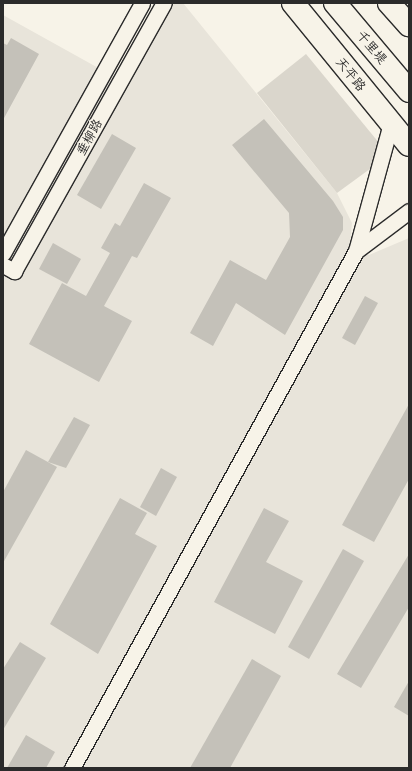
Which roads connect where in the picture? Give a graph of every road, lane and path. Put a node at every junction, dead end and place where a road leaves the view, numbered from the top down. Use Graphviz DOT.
graph roads {
  1 [pos="142,3"];
  2 [pos="164,3"];
  3 [pos="293,3"];
  4 [pos="335,3"];
  5 [pos="389,3"];
  6 [pos="409,25"];
  7 [pos="409,91"];
  8 [pos="392,123"];
  9 [pos="409,145"];
  10 [pos="409,211"];
  11 [pos="356,251"];
  12 [pos="3,253"];
  13 [pos="8,268"];
  14 [pos="72,768"];
  1 -- 12 [label="street, 垂柳路"];
  2 -- 13 [label="street, 垂柳路"];
  3 -- 8 [label="main road, 天平路"];
  4 -- 7 [label="main road, 千里堤"];
  5 -- 6 [label="main road"];
  8 -- 9 [label="main road, 天平路"];
  8 -- 11 [label="street"];
  10 -- 11 [label="street"];
  11 -- 14 [label="street"];
}
